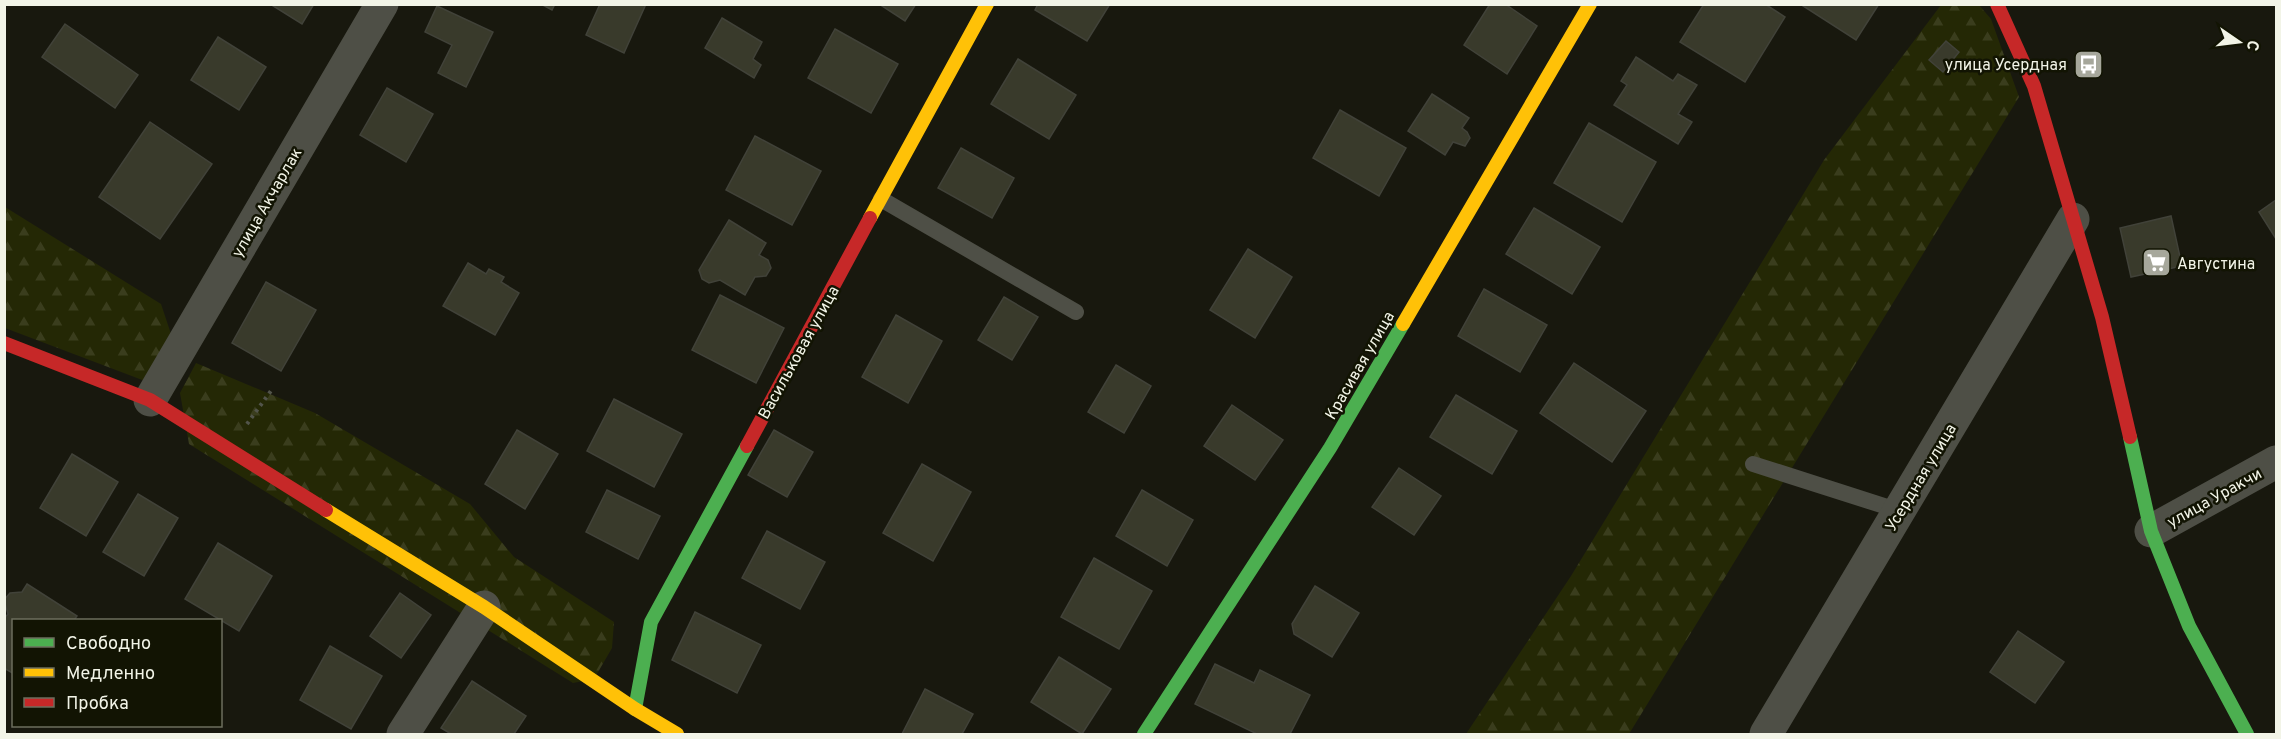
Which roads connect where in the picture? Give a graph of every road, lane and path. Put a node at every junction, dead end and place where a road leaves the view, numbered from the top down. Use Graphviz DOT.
graph roads {
  1 [pos="382,4"];
  2 [pos="987,4"];
  3 [pos="1590,4"];
  4 [pos="1997,4"];
  5 [pos="881,199"];
  6 [pos="2073,219"];
  7 [pos="1076,312"];
  8 [pos="7,350"];
  9 [pos="273,388"];
  10 [pos="150,400"];
  11 [pos="228,450"];
  12 [pos="2277,462"];
  13 [pos="1753,464"];
  14 [pos="1900,511"];
  15 [pos="2151,531"];
  16 [pos="484,607"];
  17 [pos="635,709"];
  18 [pos="403,735"];
  19 [pos="677,735"];
  20 [pos="1144,735"];
  21 [pos="1766,735"];
  22 [pos="2247,735"];
  1 -- 10 [label="street, улица Акчарлак"];
  2 -- 5 [label="street, Васильковая улица"];
  3 -- 20 [label="street, Красивая улица"];
  4 -- 6 [label="street"];
  5 -- 7 [label="lane"];
  5 -- 17 [label="street, Васильковая улица"];
  6 -- 14 [label="street, Усердная улица"];
  6 -- 15 [label="street"];
  8 -- 10 [label="street"];
  9 -- 11 [label="path"];
  10 -- 11 [label="street"];
  11 -- 16 [label="street"];
  12 -- 15 [label="street, улица Уракчи"];
  13 -- 14 [label="lane"];
  14 -- 21 [label="street, Усердная улица"];
  15 -- 22 [label="street"];
  16 -- 17 [label="street"];
  16 -- 18 [label="street"];
  17 -- 19 [label="street"];
}
